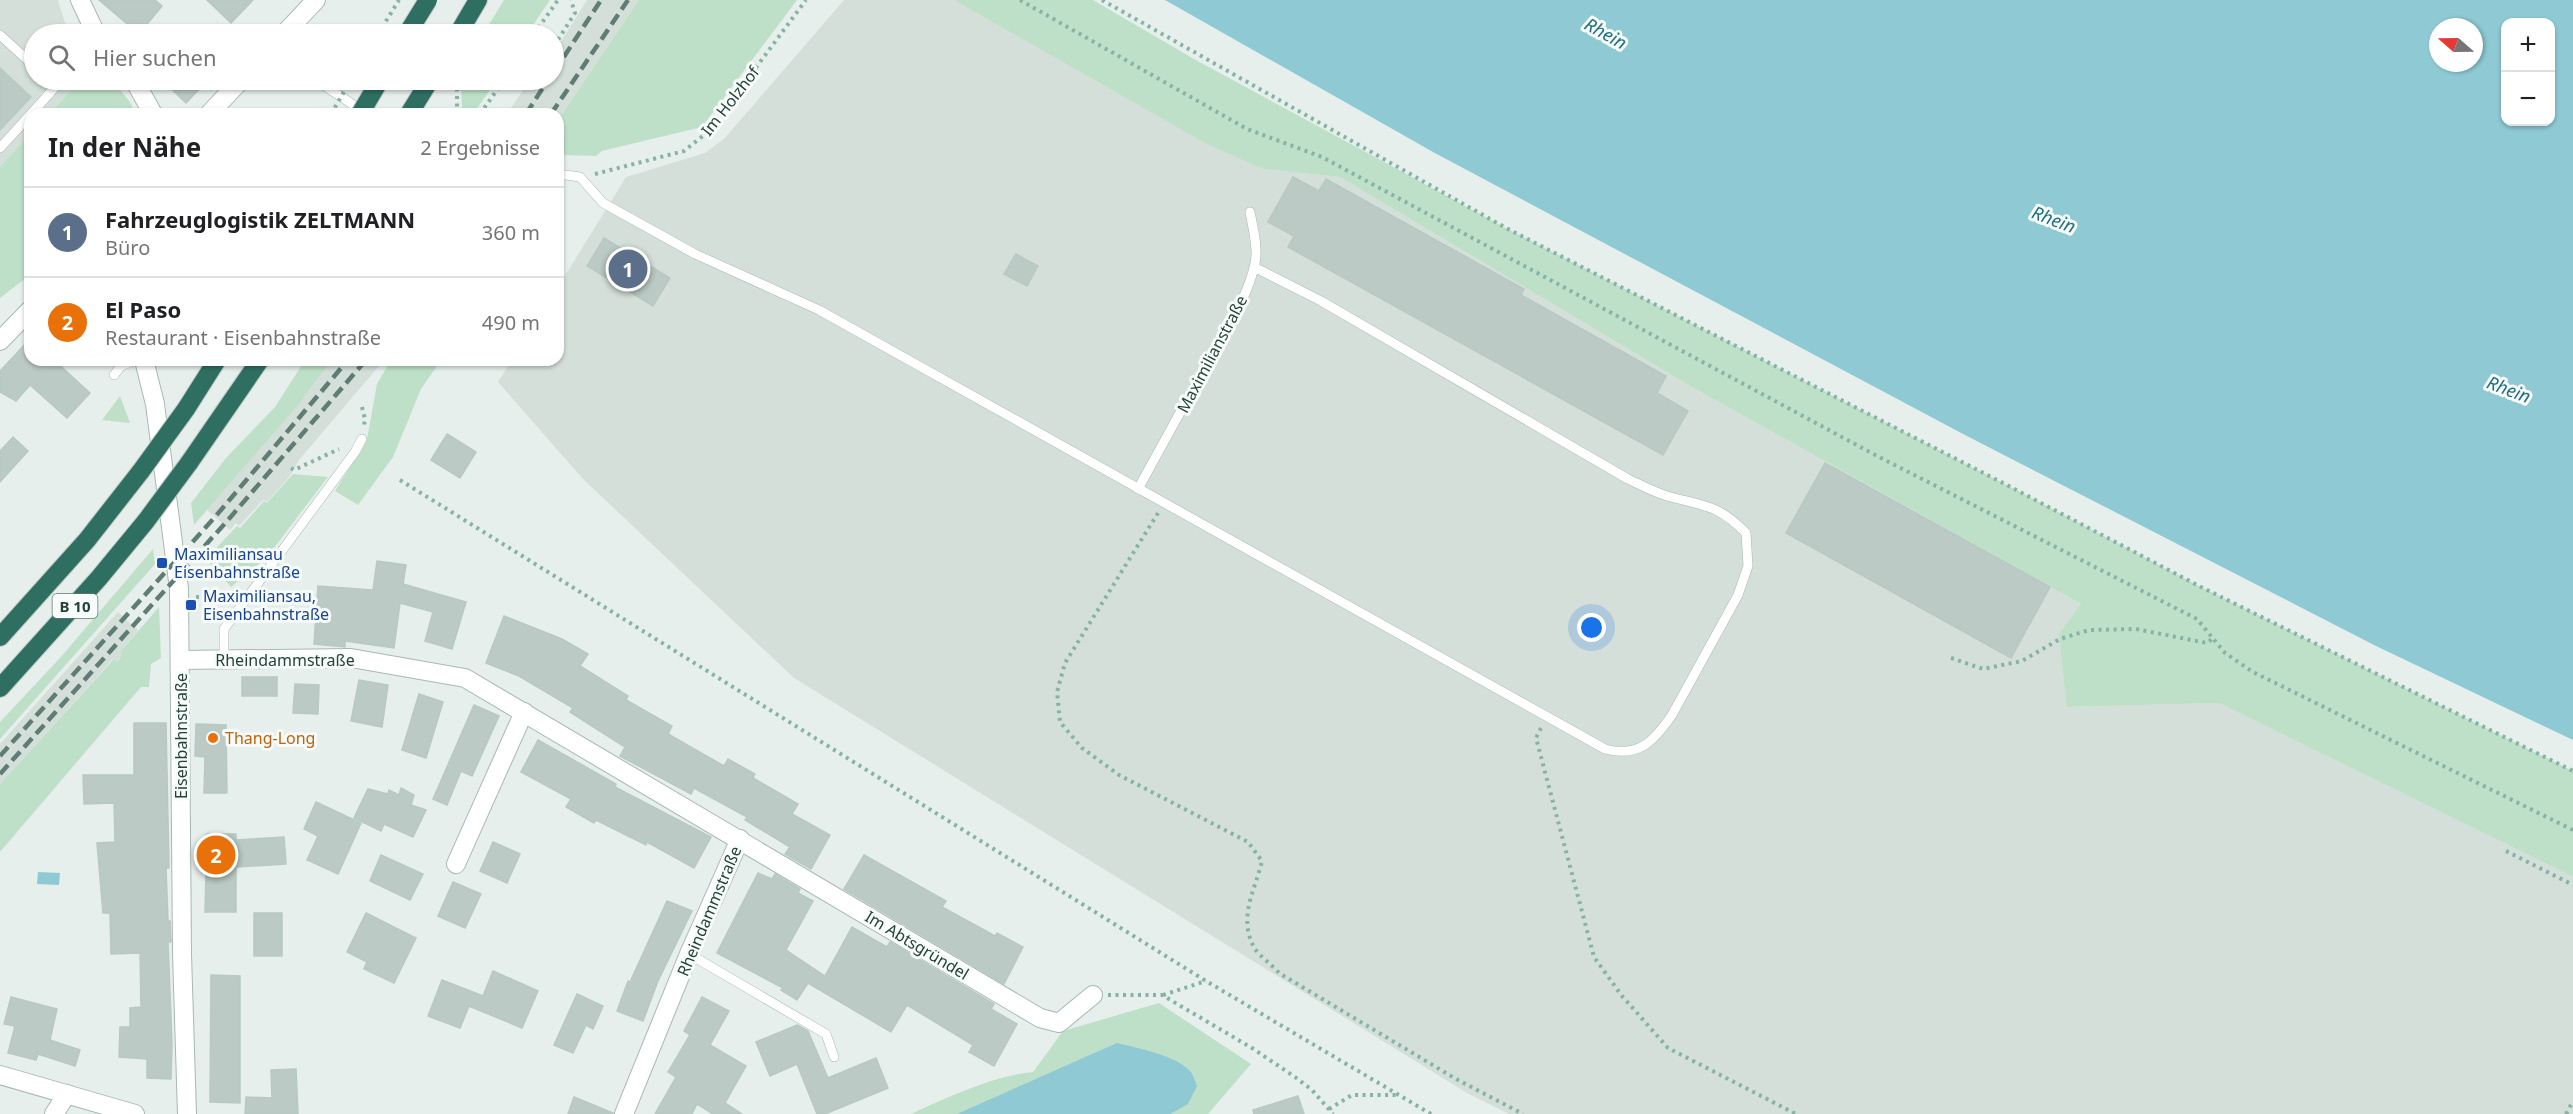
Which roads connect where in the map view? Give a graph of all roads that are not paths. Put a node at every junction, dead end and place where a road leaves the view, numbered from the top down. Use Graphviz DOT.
graph roads {
  1 [pos="80,0"];
  2 [pos="316,0"];
  3 [pos="428,0"];
  4 [pos="478,0"];
  5 [pos="91,24"];
  6 [pos="293,24"];
  7 [pos="413,24"];
  8 [pos="464,24"];
  9 [pos="0,35"];
  10 [pos="24,57"];
  11 [pos="49,90"];
  12 [pos="140,90"];
  13 [pos="232,90"];
  14 [pos="331,90"];
  15 [pos="374,90"];
  16 [pos="424,90"];
  17 [pos="35,108"];
  18 [pos="150,108"];
  19 [pos="215,108"];
  20 [pos="359,108"];
  21 [pos="364,108"];
  22 [pos="413,108"];
  23 [pos="24,121"];
  24 [pos="0,148"];
  25 [pos="564,175"];
  26 [pos="1250,212"];
  27 [pos="1256,268"];
  28 [pos="24,316"];
  29 [pos="0,341"];
  30 [pos="121,366"];
  31 [pos="146,366"];
  32 [pos="213,366"];
  33 [pos="256,366"];
  34 [pos="114,375"];
  35 [pos="362,439"];
  36 [pos="1138,489"];
  37 [pos="0,638"];
  38 [pos="180,660"];
  39 [pos="225,660"];
  40 [pos="0,688"];
  41 [pos="524,712"];
  42 [pos="740,839"];
  43 [pos="456,864"];
  44 [pos="689,954"];
  45 [pos="1093,995"];
  46 [pos="834,1057"];
  47 [pos="0,1075"];
  48 [pos="67,1094"];
  49 [pos="54,1114"];
  50 [pos="135,1114"];
  51 [pos="187,1114"];
  52 [pos="624,1114"];
  1 -- 5 [label="street"];
  2 -- 6 [label="street"];
  3 -- 7 [label="highway, bridge"];
  4 -- 8 [label="highway"];
  9 -- 10 [label="lane"];
  11 -- 17 [label="lane"];
  12 -- 18 [label="street"];
  13 -- 19 [label="street"];
  14 -- 20 [label="lane"];
  15 -- 21 [label="highway, bridge"];
  16 -- 22 [label="highway"];
  23 -- 24 [label="lane"];
  25 -- 36 [label="lane"];
  26 -- 27 [label="lane, Maximilianstraße"];
  27 -- 36 [label="lane, Maximilianstraße"];
  27 -- 36 [label="lane"];
  28 -- 29 [label="street"];
  30 -- 34 [label="lane"];
  31 -- 38 [label="street, Eisenbahnstraße"];
  32 -- 37 [label="highway, B 10, bridge"];
  33 -- 40 [label="highway, B 10, bridge"];
  35 -- 39 [label="lane"];
  38 -- 39 [label="street, Rheindammstraße"];
  38 -- 51 [label="street, Eisenbahnstraße"];
  39 -- 41 [label="street, Rheindammstraße"];
  41 -- 42 [label="street, Rheindammstraße"];
  41 -- 43 [label="street"];
  42 -- 44 [label="street, Rheindammstraße"];
  42 -- 45 [label="street, Im Abtsgründel"];
  44 -- 46 [label="lane"];
  44 -- 52 [label="street, Rheindammstraße"];
  47 -- 48 [label="street"];
  48 -- 49 [label="street"];
  48 -- 50 [label="street"];
}
